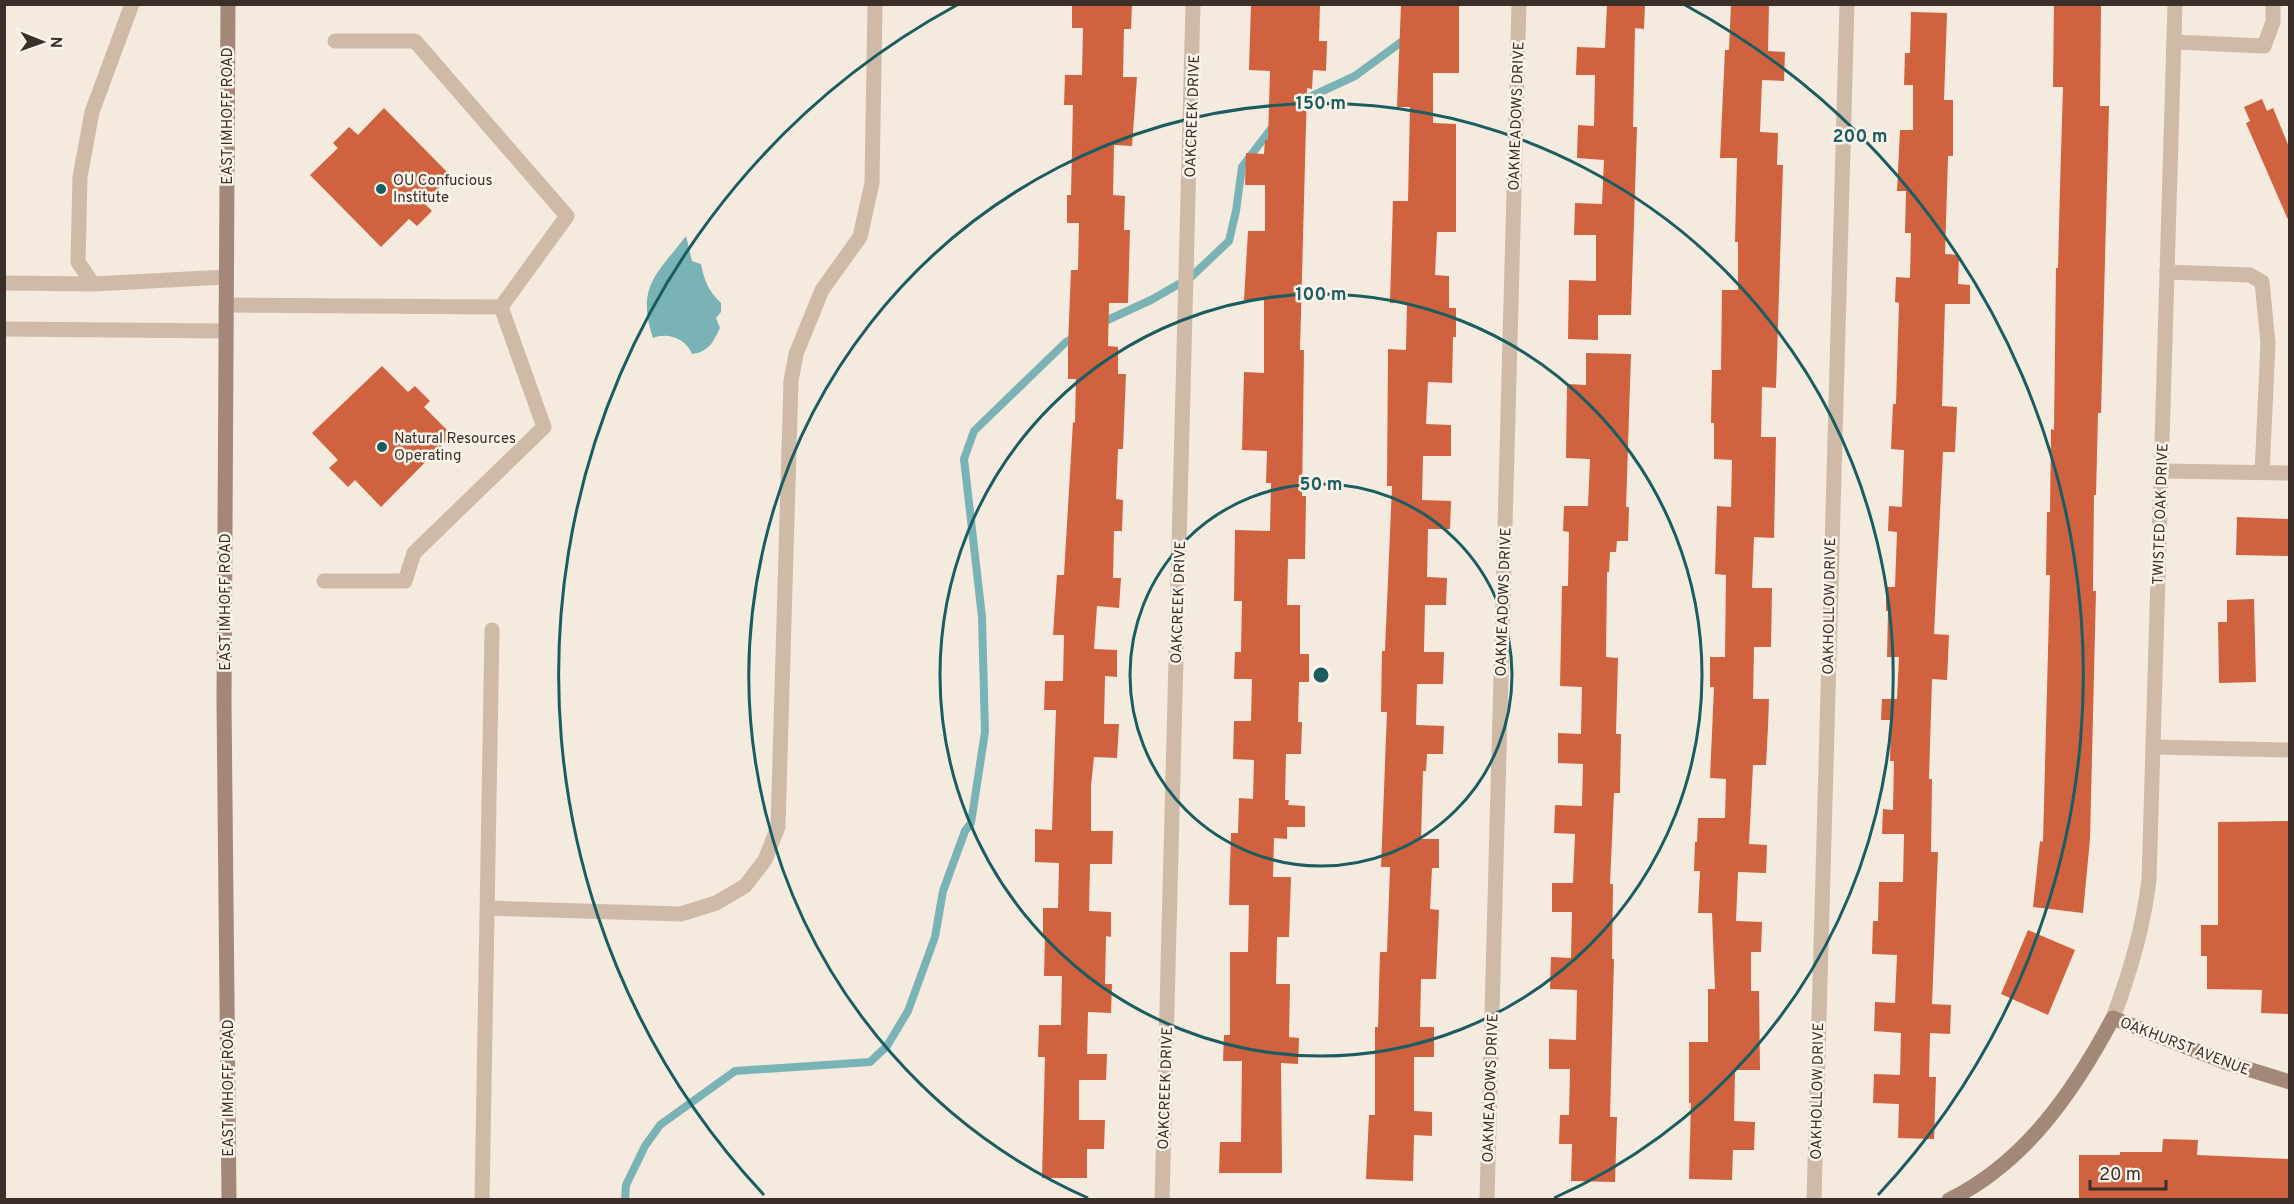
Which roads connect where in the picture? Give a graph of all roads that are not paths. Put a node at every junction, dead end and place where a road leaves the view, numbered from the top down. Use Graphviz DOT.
graph roads {
  1 [pos="132,4"];
  2 [pos="228,4"];
  3 [pos="876,4"];
  4 [pos="1193,4"];
  5 [pos="1519,4"];
  6 [pos="2175,4"];
  7 [pos="2273,4"];
  8 [pos="1847,8"];
  9 [pos="335,41"];
  10 [pos="2174,42"];
  11 [pos="2167,272"];
  12 [pos="226,278"];
  13 [pos="4,283"];
  14 [pos="93,284"];
  15 [pos="226,305"];
  16 [pos="501,307"];
  17 [pos="4,329"];
  18 [pos="226,331"];
  19 [pos="2162,471"];
  20 [pos="2262,473"];
  21 [pos="2289,473"];
  22 [pos="324,581"];
  23 [pos="492,630"];
  24 [pos="2153,747"];
  25 [pos="2289,750"];
  26 [pos="488,908"];
  27 [pos="2113,1018"];
  28 [pos="2289,1082"];
  29 [pos="229,1200"];
  30 [pos="482,1200"];
  31 [pos="1162,1200"];
  32 [pos="1487,1200"];
  33 [pos="1814,1200"];
  34 [pos="1949,1200"];
  1 -- 14 [label="street"];
  2 -- 12 [label="main road, EAST IMHOFF ROAD"];
  3 -- 26 [label="street"];
  4 -- 31 [label="street, OAKCREEK DRIVE"];
  5 -- 32 [label="street, OAKMEADOWS DRIVE"];
  6 -- 10 [label="street, TWISTED OAK DRIVE"];
  7 -- 10 [label="street"];
  8 -- 33 [label="street, OAKHOLLOW DRIVE"];
  9 -- 16 [label="street"];
  10 -- 11 [label="street, TWISTED OAK DRIVE"];
  11 -- 19 [label="street, TWISTED OAK DRIVE"];
  11 -- 20 [label="street"];
  12 -- 14 [label="street"];
  12 -- 15 [label="main road, EAST IMHOFF ROAD"];
  13 -- 14 [label="street"];
  15 -- 16 [label="street"];
  15 -- 18 [label="main road, EAST IMHOFF ROAD"];
  16 -- 22 [label="street"];
  17 -- 18 [label="street"];
  18 -- 29 [label="main road, EAST IMHOFF ROAD"];
  19 -- 20 [label="street"];
  19 -- 24 [label="street, TWISTED OAK DRIVE"];
  20 -- 21 [label="street"];
  23 -- 26 [label="street"];
  24 -- 25 [label="street"];
  24 -- 27 [label="street, TWISTED OAK DRIVE"];
  26 -- 30 [label="street"];
  27 -- 28 [label="main road, OAKHURST AVENUE"];
  27 -- 34 [label="main road, OAKHURST AVENUE"];
}
